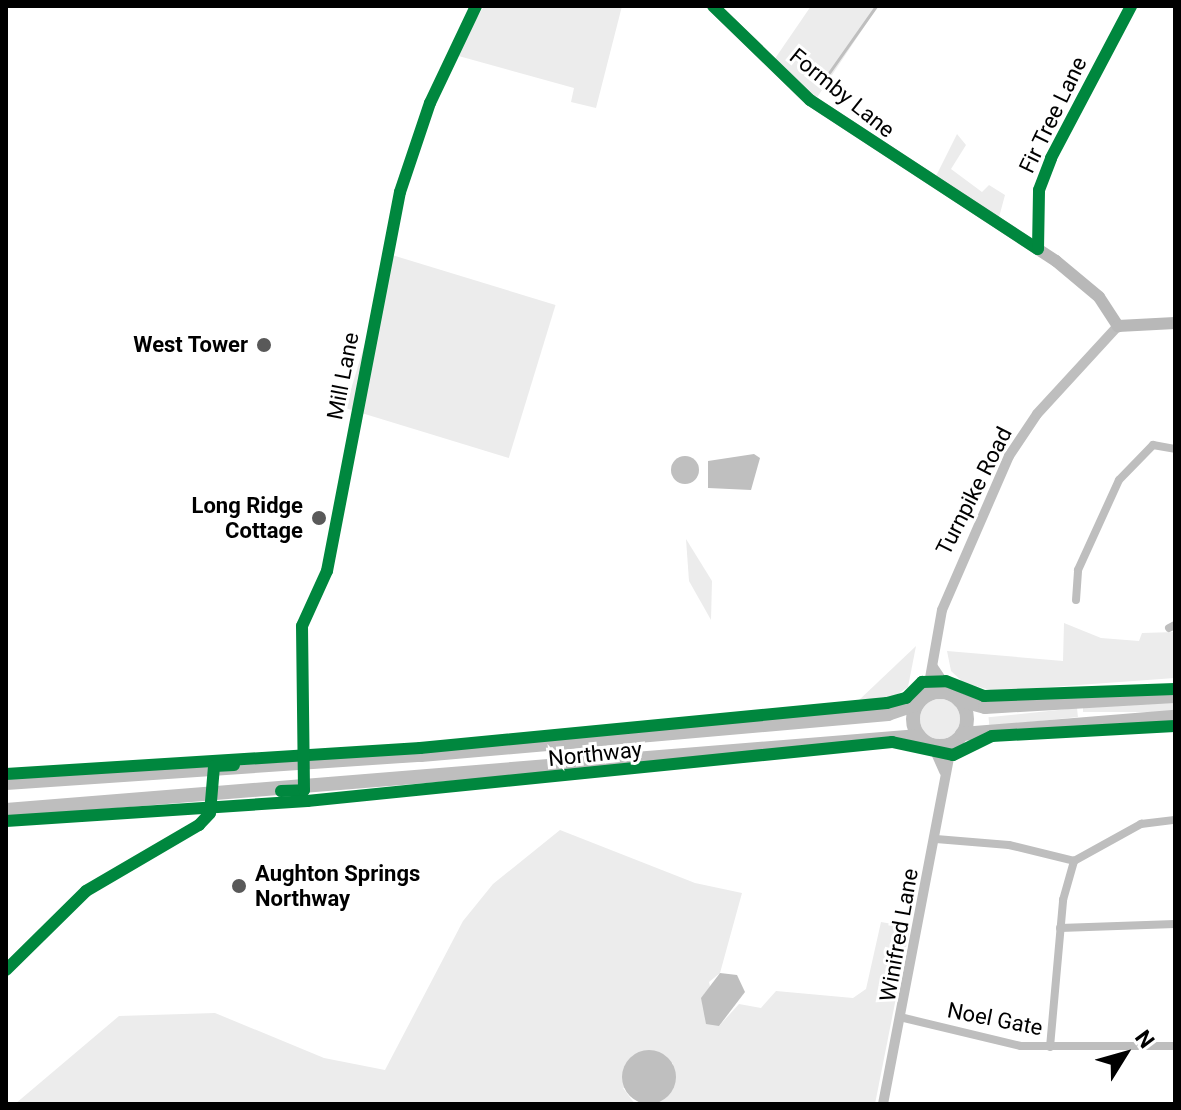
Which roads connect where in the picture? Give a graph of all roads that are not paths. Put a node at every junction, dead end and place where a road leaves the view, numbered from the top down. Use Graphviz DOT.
graph roads {
  1 [pos="476,6"];
  2 [pos="713,6"];
  3 [pos="1131,6"];
  4 [pos="1038,249"];
  5 [pos="1175,323"];
  6 [pos="1118,326"];
  7 [pos="1175,449"];
  8 [pos="1062,597"];
  9 [pos="933,667"];
  10 [pos="1175,696"];
  11 [pos="955,697"];
  12 [pos="922,700"];
  13 [pos="1175,717"];
  14 [pos="957,738"];
  15 [pos="926,740"];
  16 [pos="302,763"];
  17 [pos="214,766"];
  18 [pos="944,771"];
  19 [pos="6,783"];
  20 [pos="304,790"];
  21 [pos="214,797"];
  22 [pos="6,810"];
  23 [pos="1175,820"];
  24 [pos="936,839"];
  25 [pos="1074,861"];
  26 [pos="1175,924"];
  27 [pos="1060,928"];
  28 [pos="6,970"];
  29 [pos="904,1018"];
  30 [pos="1175,1046"];
  31 [pos="1050,1047"];
  32 [pos="883,1104"];
  1 -- 16 [label="street, Mill Lane"];
  2 -- 4 [label="main road, Formby Lane"];
  3 -- 4 [label="street, Fir Tree Lane"];
  4 -- 6 [label="main road, Formby Lane"];
  5 -- 6 [label="main road"];
  6 -- 9 [label="street, Turnpike Road"];
  7 -- 8 [label="street"];
  9 -- 11 [label="street"];
  9 -- 12 [label="street, Turnpike Road"];
  10 -- 11 [label="highway"];
  11 -- 12 [label="highway, Northway"];
  11 -- 14 [label="highway"];
  12 -- 15 [label="highway"];
  12 -- 16 [label="highway, Northway"];
  13 -- 14 [label="highway"];
  14 -- 15 [label="highway, Northway"];
  14 -- 18 [label="street, Winifred Lane"];
  15 -- 18 [label="street"];
  15 -- 20 [label="highway, Northway"];
  16 -- 17 [label="highway, Northway"];
  16 -- 20 [label="highway"];
  17 -- 19 [label="highway, Northway"];
  17 -- 21 [label="street"];
  18 -- 24 [label="street, Winifred Lane"];
  20 -- 21 [label="highway, Northway"];
  21 -- 22 [label="highway, Northway"];
  21 -- 28 [label="street"];
  23 -- 25 [label="street"];
  24 -- 25 [label="street"];
  24 -- 29 [label="street, Winifred Lane"];
  25 -- 27 [label="street"];
  26 -- 27 [label="street"];
  27 -- 31 [label="street"];
  29 -- 31 [label="street, Noel Gate"];
  29 -- 32 [label="street, Winifred Lane"];
  30 -- 31 [label="street, Noel Gate"];
}
